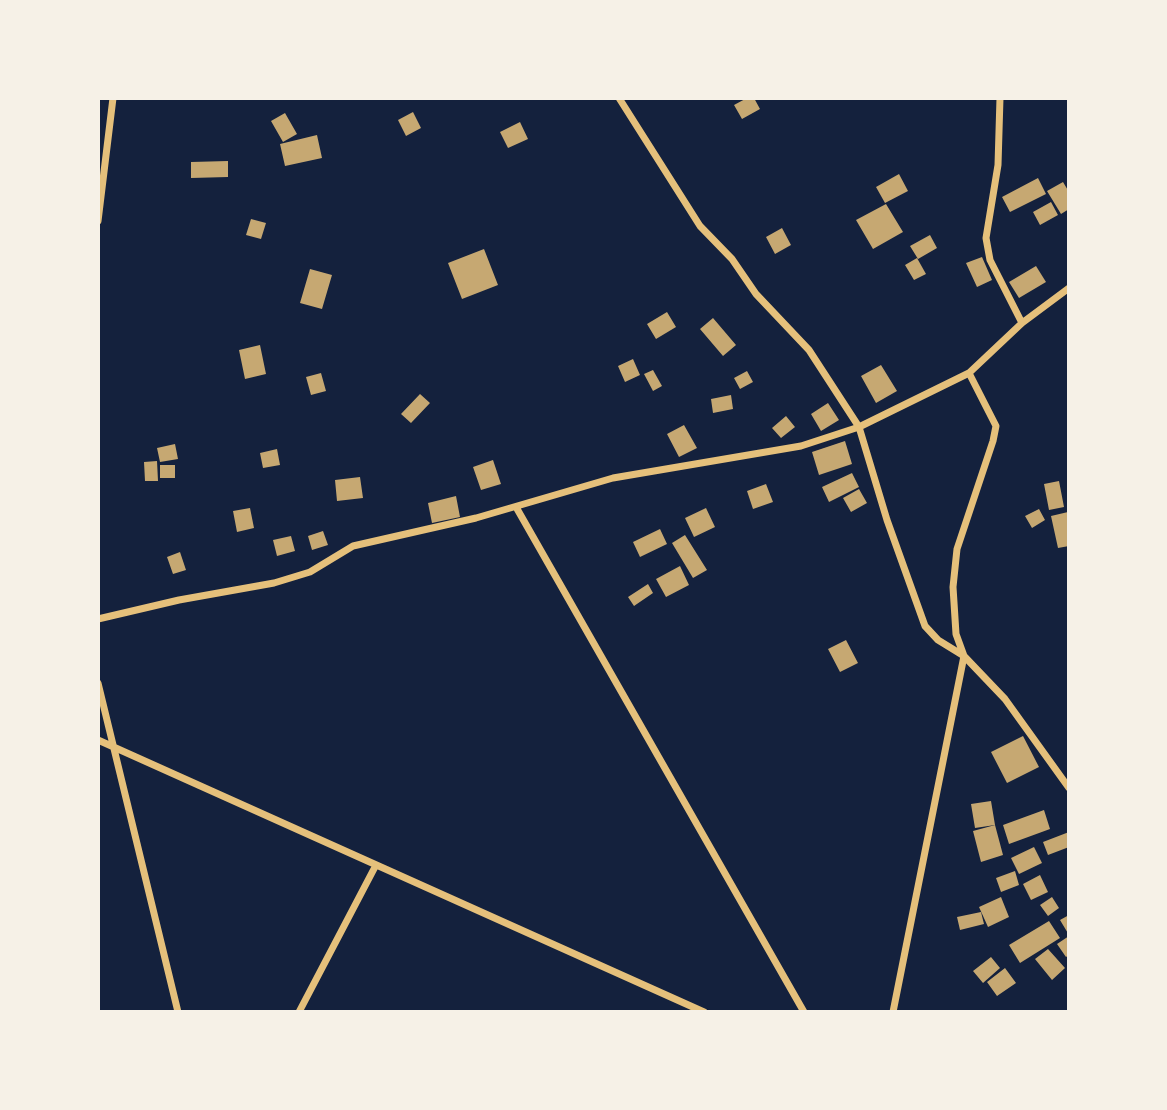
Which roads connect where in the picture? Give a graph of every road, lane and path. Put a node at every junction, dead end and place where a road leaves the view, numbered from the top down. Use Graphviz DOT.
graph roads {
  1 [pos="113,98"];
  2 [pos="620,98"];
  3 [pos="1000,98"];
  4 [pos="98,221"];
  5 [pos="1069,288"];
  6 [pos="1022,323"];
  7 [pos="969,373"];
  8 [pos="859,427"];
  9 [pos="516,506"];
  10 [pos="98,619"];
  11 [pos="964,656"];
  12 [pos="98,683"];
  13 [pos="98,740"];
  14 [pos="114,747"];
  15 [pos="1069,788"];
  16 [pos="376,865"];
  17 [pos="178,1012"];
  18 [pos="299,1012"];
  19 [pos="704,1012"];
  20 [pos="804,1012"];
  21 [pos="893,1012"];
  1 -- 4 [label="street"];
  2 -- 8 [label="street"];
  3 -- 6 [label="street"];
  5 -- 6 [label="street"];
  6 -- 7 [label="street"];
  7 -- 8 [label="street"];
  7 -- 11 [label="street"];
  8 -- 9 [label="street"];
  8 -- 11 [label="street"];
  9 -- 10 [label="street"];
  9 -- 20 [label="street"];
  11 -- 15 [label="street"];
  11 -- 21 [label="street"];
  12 -- 14 [label="street"];
  13 -- 14 [label="street"];
  14 -- 16 [label="street"];
  14 -- 17 [label="street"];
  16 -- 18 [label="street"];
  16 -- 19 [label="street"];
}
